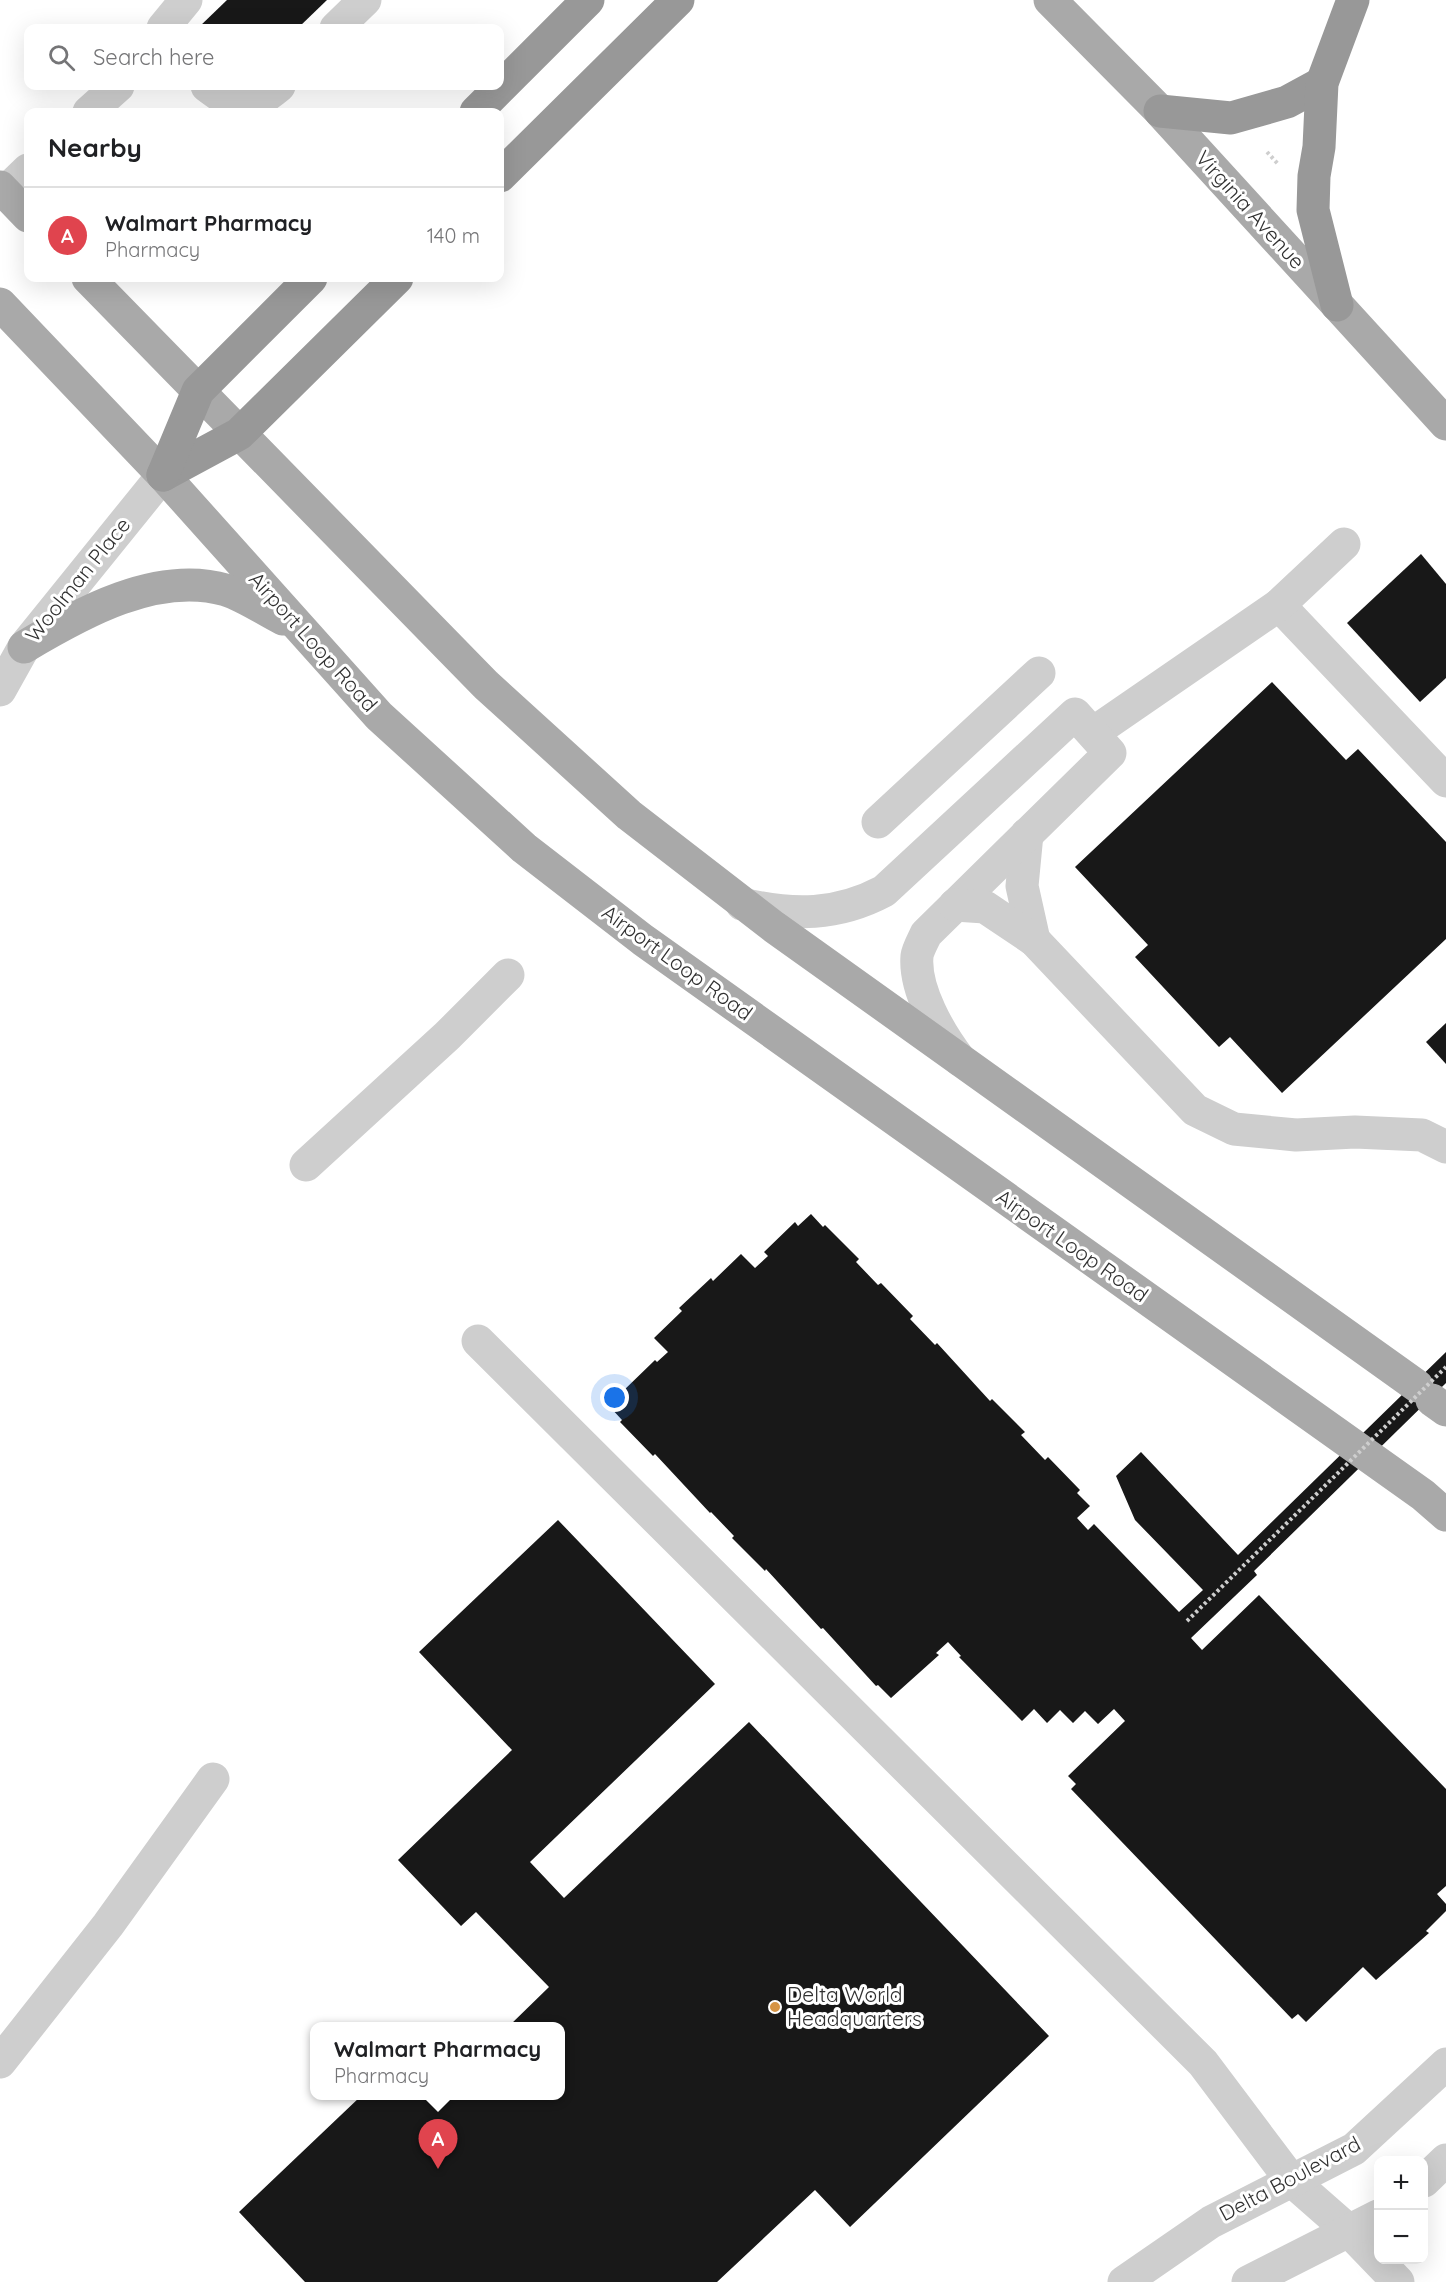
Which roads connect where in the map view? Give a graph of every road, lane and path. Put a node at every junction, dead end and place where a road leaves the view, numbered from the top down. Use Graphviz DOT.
graph roads {
  1 [pos="186,0"];
  2 [pos="365,0"];
  3 [pos="588,0"];
  4 [pos="678,0"];
  5 [pos="1050,0"];
  6 [pos="1353,0"];
  7 [pos="166,24"];
  8 [pos="340,24"];
  9 [pos="1322,83"];
  10 [pos="504,84"];
  11 [pos="114,90"];
  12 [pos="213,90"];
  13 [pos="273,90"];
  14 [pos="498,90"];
  15 [pos="93,108"];
  16 [pos="480,108"];
  17 [pos="1160,111"];
  18 [pos="504,172"];
  19 [pos="11,183"];
  20 [pos="24,208"];
  21 [pos="92,282"];
  22 [pos="307,282"];
  23 [pos="393,282"];
  24 [pos="0,304"];
  25 [pos="1337,305"];
  26 [pos="198,391"];
  27 [pos="1446,424"];
  28 [pos="239,434"];
  29 [pos="163,475"];
  30 [pos="1344,544"];
  31 [pos="1279,605"];
  32 [pos="300,627"];
  33 [pos="24,647"];
  34 [pos="1039,673"];
  35 [pos="0,690"];
  36 [pos="1093,733"];
  37 [pos="1446,781"];
  38 [pos="878,822"];
  39 [pos="1027,834"];
  40 [pos="742,903"];
  41 [pos="955,904"];
  42 [pos="1034,940"];
  43 [pos="508,975"];
  44 [pos="960,1060"];
  45 [pos="1446,1147"];
  46 [pos="306,1165"];
  47 [pos="478,1341"];
  48 [pos="1446,1367"];
  49 [pos="1431,1399"];
  50 [pos="1446,1515"];
  51 [pos="1187,1621"];
  52 [pos="213,1779"];
  53 [pos="0,2062"];
  54 [pos="1446,2064"];
  55 [pos="1446,2160"];
  56 [pos="1428,2177"];
  57 [pos="1291,2180"];
  58 [pos="1374,2218"];
  59 [pos="1348,2230"];
  60 [pos="1124,2282"];
  61 [pos="1248,2282"];
  62 [pos="1398,2282"];
  1 -- 7 [label="street"];
  2 -- 8 [label="street"];
  3 -- 10 [label="highway"];
  4 -- 18 [label="highway"];
  5 -- 17 [label="main road, Virginia Avenue"];
  6 -- 9 [label="highway"];
  9 -- 17 [label="highway"];
  9 -- 25 [label="highway"];
  11 -- 15 [label="street"];
  12 -- 13 [label="street"];
  14 -- 16 [label="highway"];
  17 -- 25 [label="main road, Virginia Avenue"];
  19 -- 20 [label="main road"];
  21 -- 26 [label="main road"];
  22 -- 26 [label="highway"];
  23 -- 28 [label="highway"];
  24 -- 29 [label="main road, Airport Loop Road"];
  25 -- 27 [label="main road, Virginia Avenue"];
  26 -- 28 [label="main road"];
  26 -- 29 [label="highway"];
  28 -- 29 [label="highway"];
  28 -- 40 [label="main road"];
  29 -- 32 [label="main road, Airport Loop Road"];
  29 -- 33 [label="street, Woolman Place"];
  30 -- 31 [label="street"];
  31 -- 36 [label="street"];
  31 -- 37 [label="street"];
  32 -- 33 [label="main road"];
  32 -- 50 [label="main road, Airport Loop Road"];
  33 -- 35 [label="street, Woolman Place"];
  34 -- 38 [label="street"];
  36 -- 39 [label="street"];
  36 -- 40 [label="street"];
  39 -- 41 [label="street"];
  39 -- 42 [label="street"];
  40 -- 44 [label="main road"];
  41 -- 42 [label="street"];
  41 -- 44 [label="street"];
  42 -- 45 [label="street"];
  43 -- 46 [label="street"];
  44 -- 49 [label="main road"];
  47 -- 57 [label="street"];
  48 -- 51 [label="path, bridge"];
  52 -- 53 [label="street"];
  54 -- 57 [label="street, Delta Boulevard"];
  55 -- 56 [label="street"];
  57 -- 59 [label="street"];
  57 -- 60 [label="street, Delta Boulevard"];
  58 -- 59 [label="street"];
  59 -- 61 [label="street"];
  59 -- 62 [label="street"];
}
